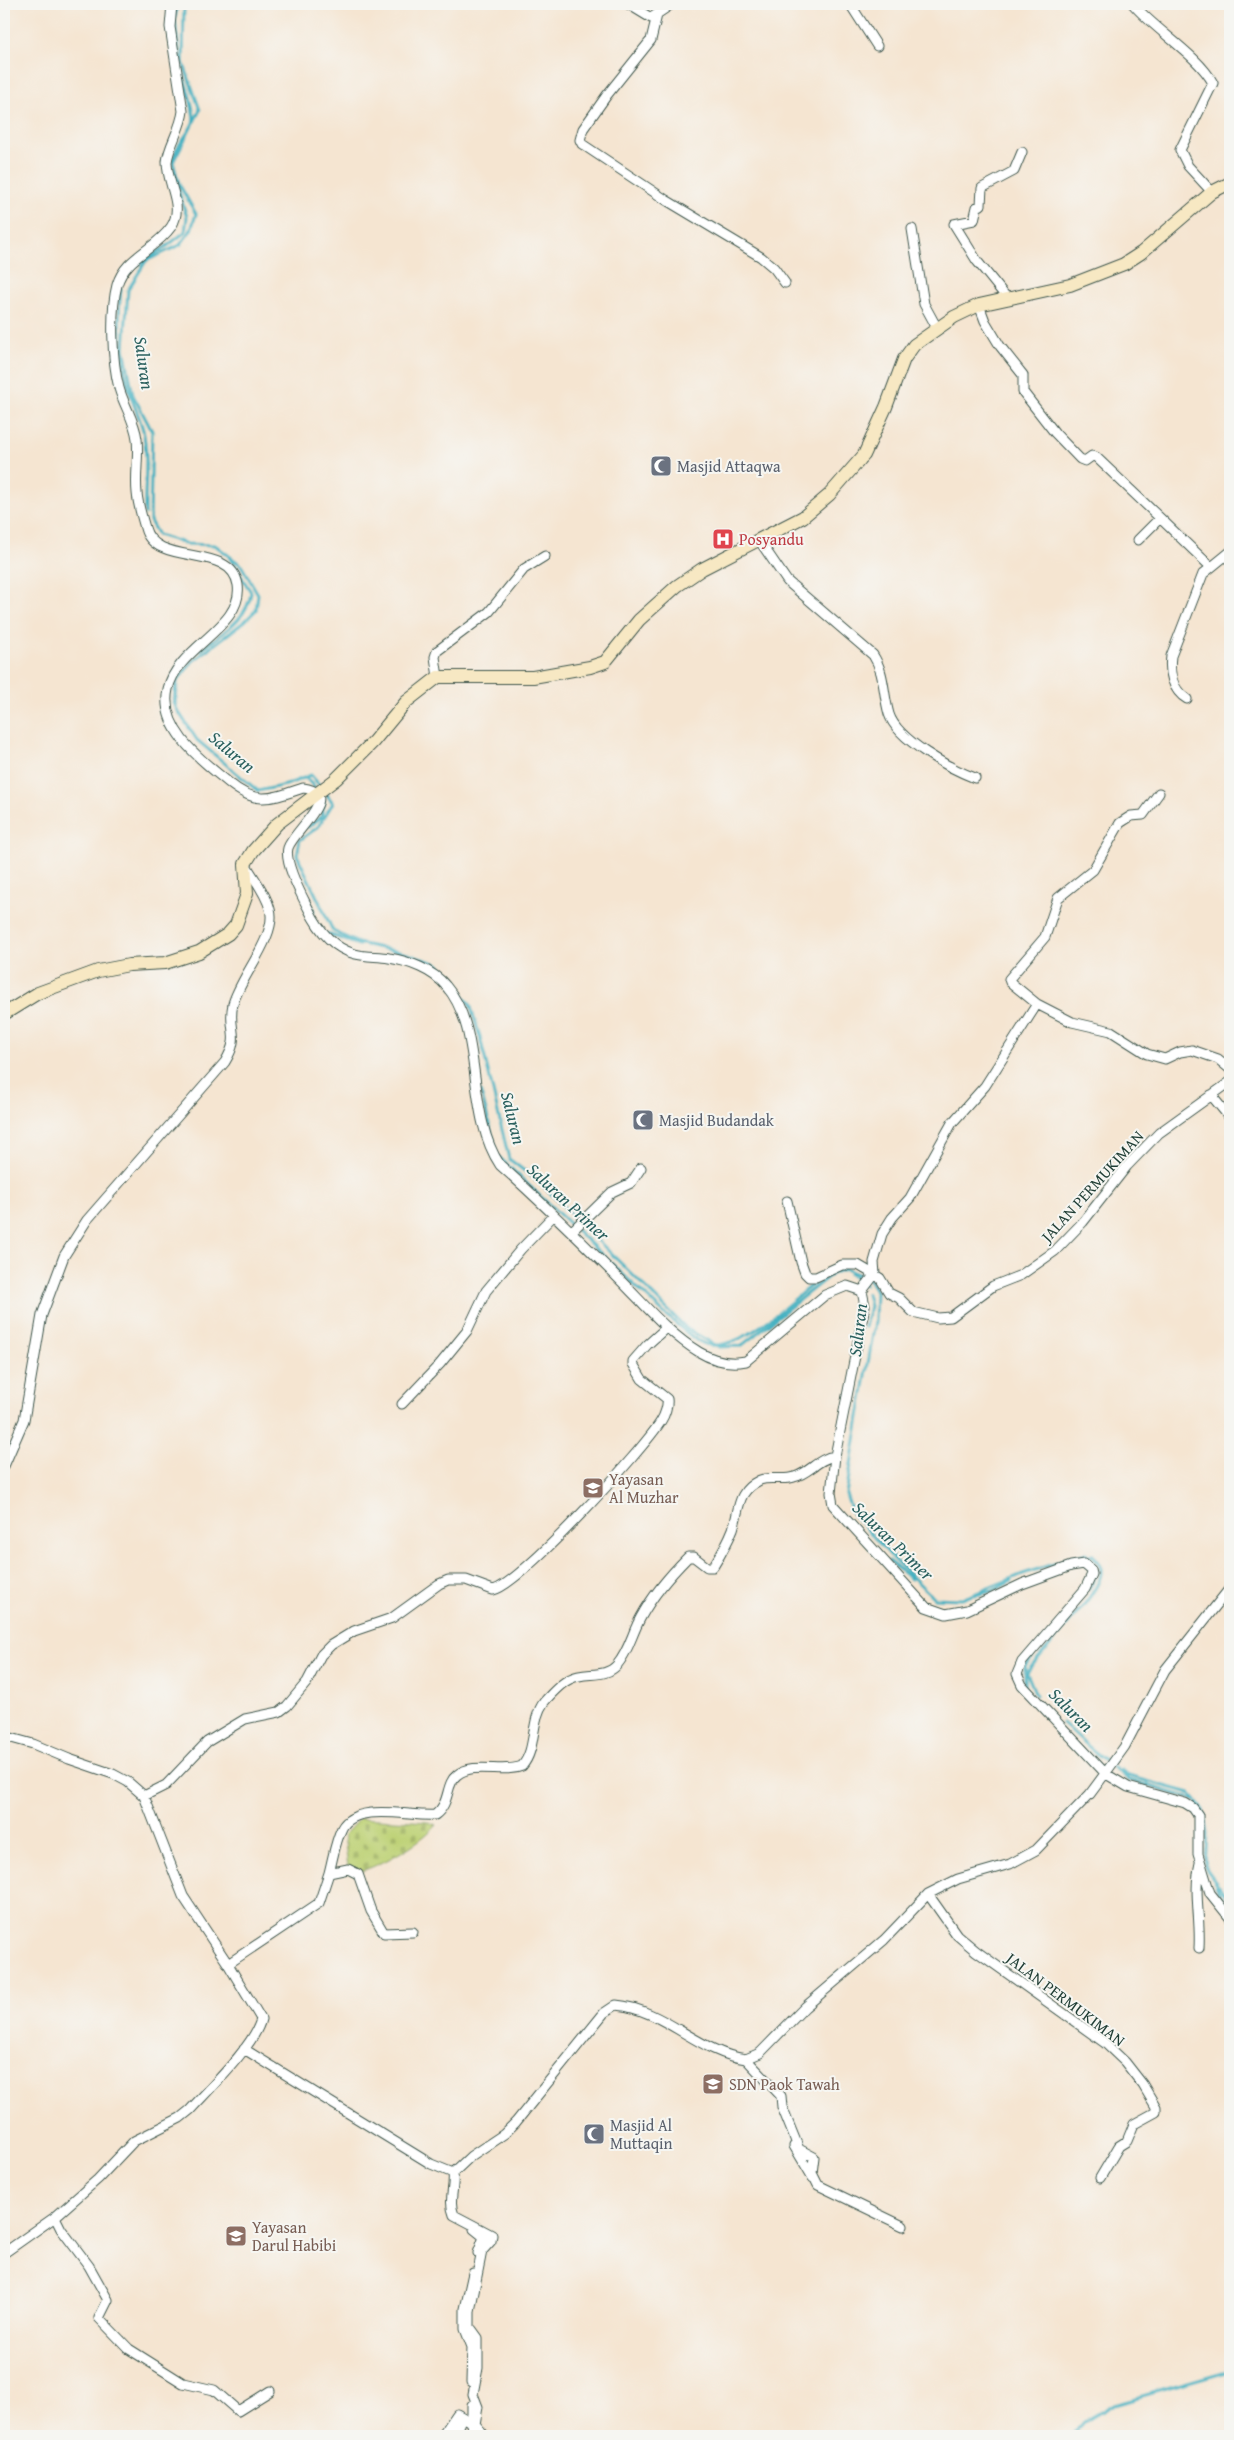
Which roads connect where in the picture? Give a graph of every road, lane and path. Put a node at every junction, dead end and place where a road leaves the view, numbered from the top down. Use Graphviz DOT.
graph roads {
  1 [pos="172,4"];
  2 [pos="628,4"];
  3 [pos="672,4"];
  4 [pos="850,4"];
  5 [pos="1133,4"];
  6 [pos="657,15"];
  7 [pos="877,46"];
  8 [pos="1022,152"];
  9 [pos="1230,183"];
  10 [pos="1212,192"];
  11 [pos="912,229"];
  12 [pos="785,283"];
  13 [pos="1007,298"];
  14 [pos="979,305"];
  15 [pos="937,328"];
  16 [pos="1160,518"];
  17 [pos="760,540"];
  18 [pos="1138,540"];
  19 [pos="1230,552"];
  20 [pos="545,556"];
  21 [pos="1211,566"];
  22 [pos="438,677"];
  23 [pos="1187,698"];
  24 [pos="975,778"];
  25 [pos="317,793"];
  26 [pos="1158,793"];
  27 [pos="245,864"];
  28 [pos="1037,1004"];
  29 [pos="4,1014"];
  30 [pos="1230,1069"];
  31 [pos="1230,1082"];
  32 [pos="1211,1096"];
  33 [pos="1230,1118"];
  34 [pos="642,1168"];
  35 [pos="786,1201"];
  36 [pos="554,1215"];
  37 [pos="574,1230"];
  38 [pos="873,1276"];
  39 [pos="863,1290"];
  40 [pos="668,1327"];
  41 [pos="402,1404"];
  42 [pos="834,1456"];
  43 [pos="4,1466"];
  44 [pos="1230,1588"];
  45 [pos="4,1736"];
  46 [pos="1106,1772"];
  47 [pos="144,1796"];
  48 [pos="1200,1863"];
  49 [pos="330,1874"];
  50 [pos="928,1894"];
  51 [pos="1230,1918"];
  52 [pos="413,1932"];
  53 [pos="1199,1948"];
  54 [pos="228,1964"];
  55 [pos="244,2049"];
  56 [pos="743,2059"];
  57 [pos="451,2173"];
  58 [pos="1100,2178"];
  59 [pos="55,2217"];
  60 [pos="901,2228"];
  61 [pos="4,2253"];
  62 [pos="270,2391"];
  63 [pos="469,2420"];
  64 [pos="442,2436"];
  65 [pos="454,2436"];
  66 [pos="479,2436"];
  67 [pos="485,2436"];
  1 -- 25 [label="street"];
  2 -- 6 [label="street"];
  3 -- 6 [label="street"];
  4 -- 7 [label="street"];
  5 -- 10 [label="street"];
  6 -- 12 [label="street"];
  8 -- 13 [label="street"];
  9 -- 10 [label="street"];
  10 -- 13 [label="street"];
  11 -- 15 [label="street"];
  13 -- 14 [label="street"];
  14 -- 15 [label="street"];
  14 -- 16 [label="street"];
  15 -- 17 [label="street"];
  16 -- 18 [label="street"];
  16 -- 21 [label="street"];
  17 -- 22 [label="street"];
  17 -- 24 [label="street"];
  19 -- 21 [label="street"];
  20 -- 22 [label="street"];
  21 -- 23 [label="street"];
  22 -- 25 [label="street"];
  25 -- 27 [label="street"];
  25 -- 36 [label="street"];
  26 -- 28 [label="street"];
  27 -- 29 [label="street"];
  27 -- 43 [label="street"];
  28 -- 30 [label="street"];
  28 -- 38 [label="street"];
  31 -- 32 [label="street, JALAN PERMUKIMAN"];
  32 -- 33 [label="street"];
  32 -- 38 [label="street, JALAN PERMUKIMAN"];
  34 -- 37 [label="street"];
  35 -- 38 [label="street"];
  36 -- 37 [label="street"];
  36 -- 41 [label="street"];
  37 -- 40 [label="street"];
  38 -- 39 [label="street"];
  39 -- 40 [label="street"];
  39 -- 42 [label="street"];
  40 -- 47 [label="street"];
  42 -- 46 [label="street"];
  42 -- 49 [label="street"];
  44 -- 46 [label="street"];
  45 -- 47 [label="street"];
  46 -- 48 [label="street"];
  46 -- 50 [label="street"];
  47 -- 54 [label="street"];
  48 -- 51 [label="street"];
  48 -- 53 [label="street"];
  49 -- 52 [label="street"];
  49 -- 54 [label="street"];
  50 -- 56 [label="street"];
  50 -- 58 [label="street, JALAN PERMUKIMAN"];
  54 -- 55 [label="street"];
  55 -- 57 [label="street"];
  55 -- 59 [label="street"];
  56 -- 57 [label="street"];
  56 -- 60 [label="street"];
  57 -- 63 [label="street"];
  59 -- 61 [label="street"];
  59 -- 62 [label="street"];
  63 -- 64 [label="street"];
  63 -- 65 [label="street"];
  63 -- 66 [label="street"];
  63 -- 67 [label="street"];
}
